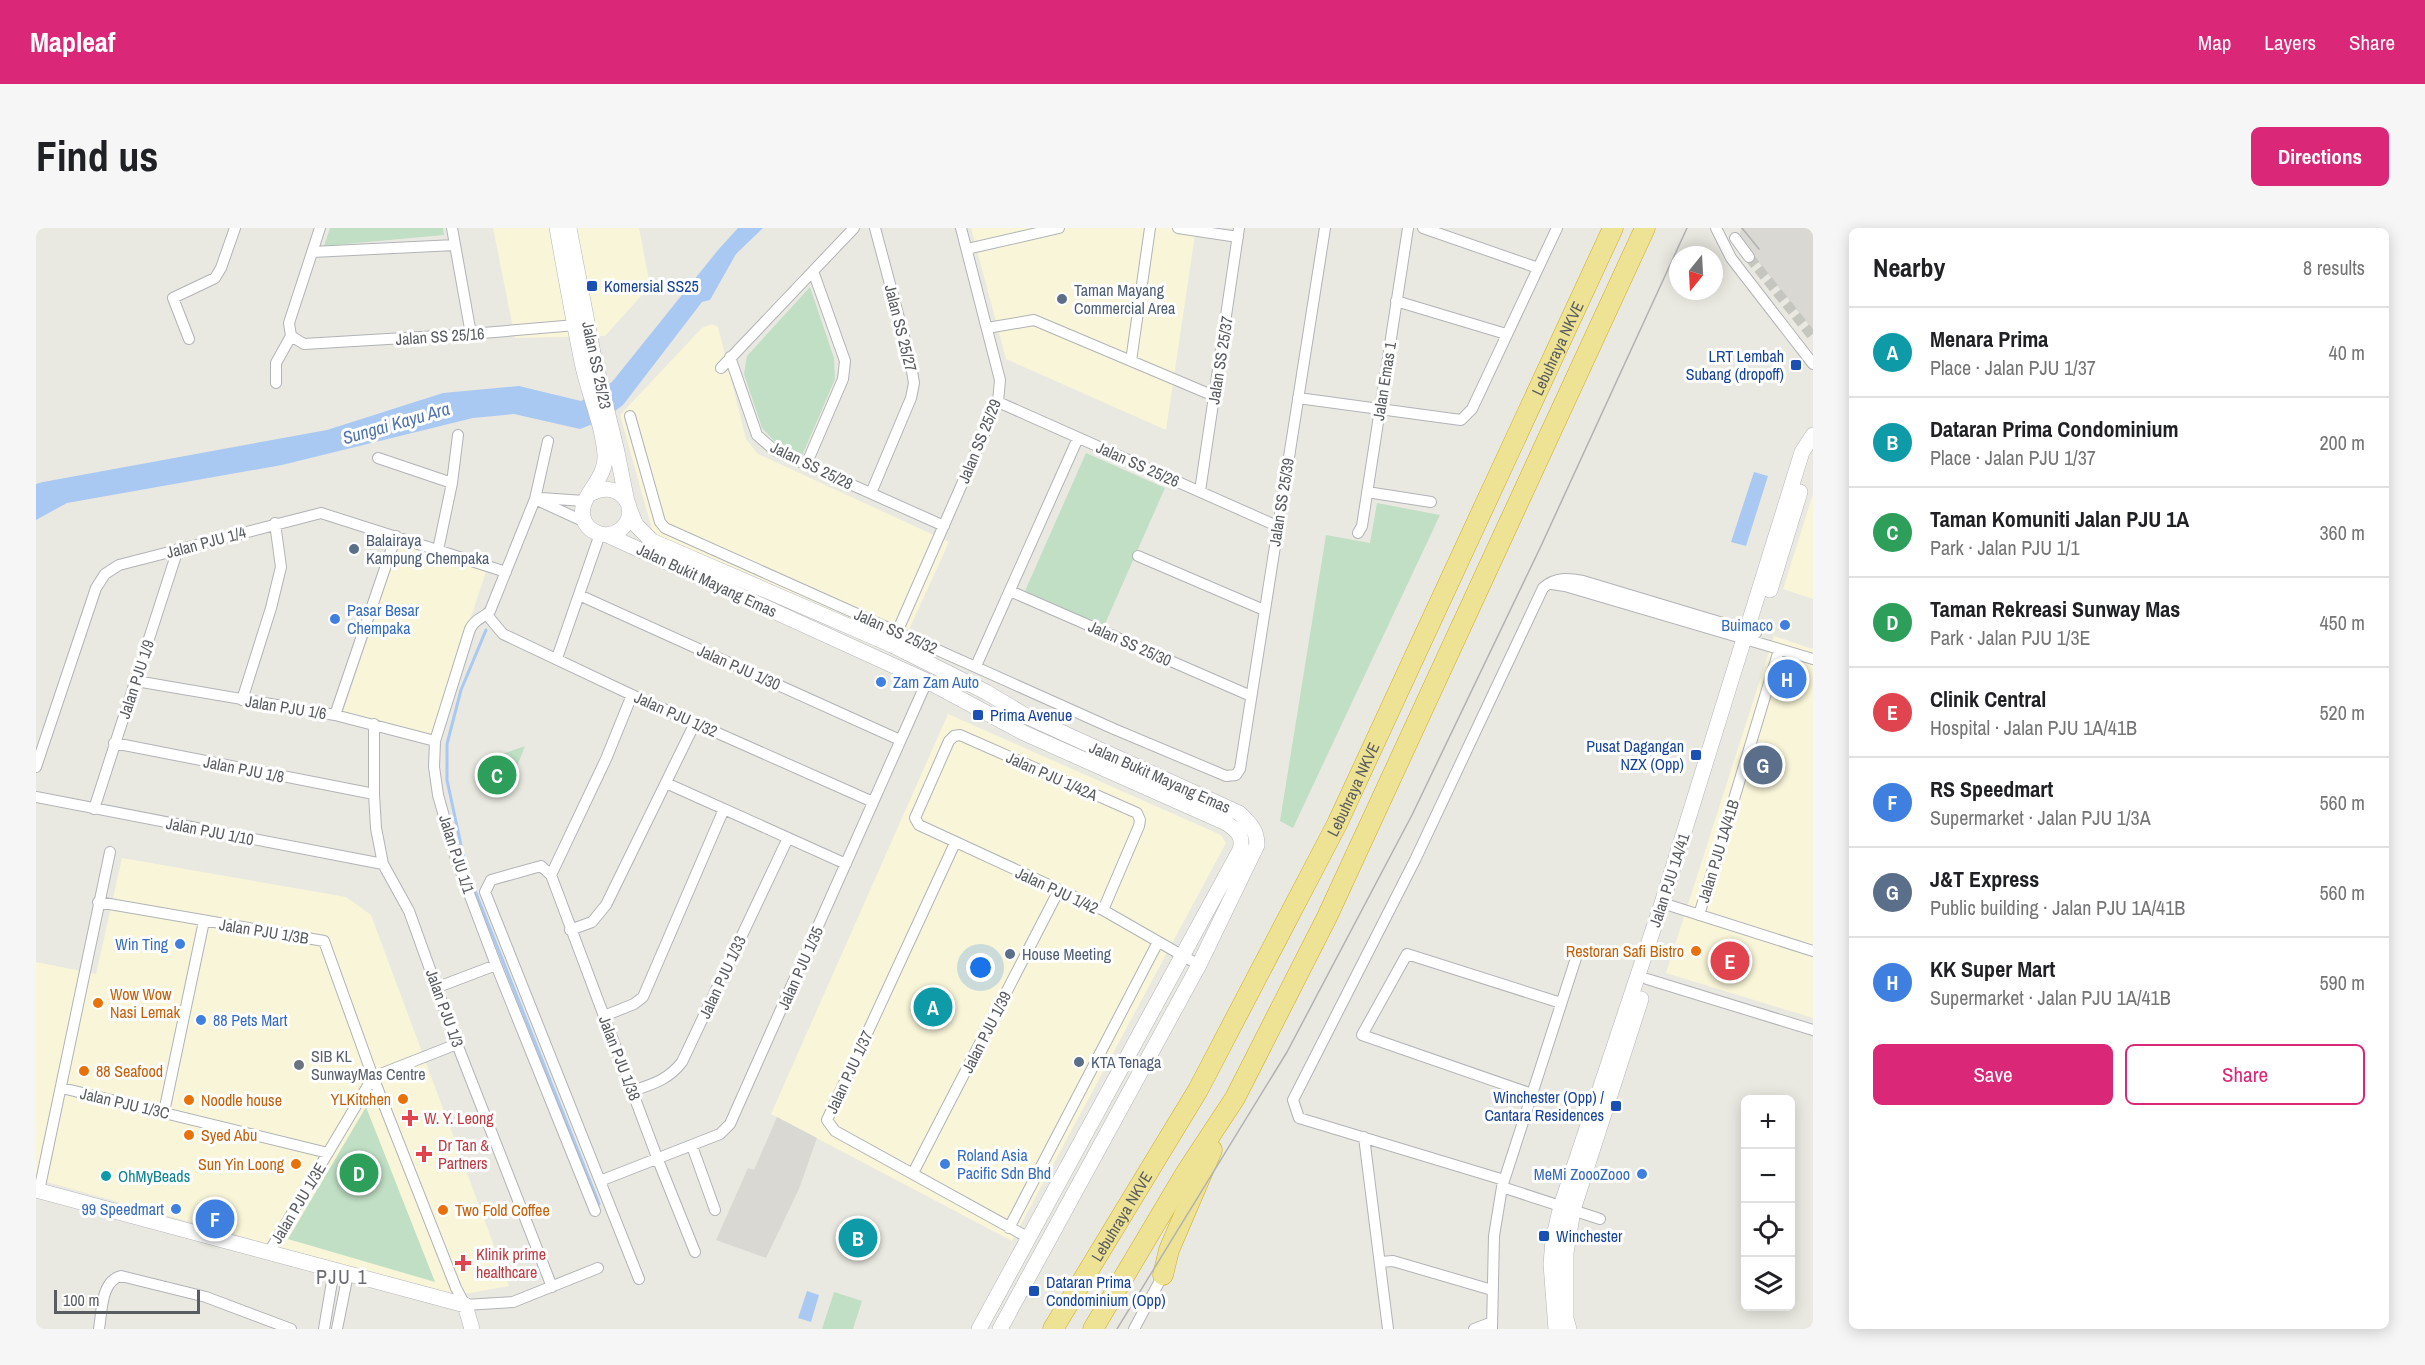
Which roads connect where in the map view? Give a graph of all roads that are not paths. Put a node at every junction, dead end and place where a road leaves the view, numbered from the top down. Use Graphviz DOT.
graph roads {
  1 [pos="235,228"];
  2 [pos="320,228"];
  3 [pos="452,228"];
  4 [pos="557,228"];
  5 [pos="569,228"];
  6 [pos="854,228"];
  7 [pos="875,228"];
  8 [pos="962,228"];
  9 [pos="1058,228"];
  10 [pos="1150,228"];
  11 [pos="1178,228"];
  12 [pos="1325,228"];
  13 [pos="1408,228"];
  14 [pos="1423,228"];
  15 [pos="1557,228"];
  16 [pos="1613,228"];
  17 [pos="1645,228"];
  18 [pos="1716,228"];
  19 [pos="1239,232"];
  20 [pos="1735,238"];
  21 [pos="455,245"];
  22 [pos="967,249"];
  23 [pos="312,252"];
  24 [pos="1749,257"];
  25 [pos="1538,268"];
  26 [pos="813,271"];
  27 [pos="1396,301"];
  28 [pos="576,325"];
  29 [pos="987,328"];
  30 [pos="471,334"];
  31 [pos="1506,334"];
  32 [pos="589,335"];
  33 [pos="291,336"];
  34 [pos="189,339"];
  35 [pos="730,357"];
  36 [pos="587,358"];
  37 [pos="1131,361"];
  38 [pos="1813,364"];
  39 [pos="721,368"];
  40 [pos="276,383"];
  41 [pos="1214,396"];
  42 [pos="1298,398"];
  43 [pos="998,402"];
  44 [pos="1380,409"];
  45 [pos="630,416"];
  46 [pos="458,435"];
  47 [pos="1813,435"];
  48 [pos="1078,438"];
  49 [pos="548,441"];
  50 [pos="608,442"];
  51 [pos="1813,453"];
  52 [pos="378,458"];
  53 [pos="806,465"];
  54 [pos="452,483"];
  55 [pos="1200,491"];
  56 [pos="1367,492"];
  57 [pos="871,493"];
  58 [pos="588,497"];
  59 [pos="534,499"];
  60 [pos="1431,502"];
  61 [pos="628,505"];
  62 [pos="585,522"];
  63 [pos="275,523"];
  64 [pos="944,526"];
  65 [pos="1277,526"];
  66 [pos="1358,532"];
  67 [pos="603,534"];
  68 [pos="396,536"];
  69 [pos="178,549"];
  70 [pos="438,550"];
  71 [pos="1138,556"];
  72 [pos="506,572"];
  73 [pos="1010,591"];
  74 [pos="579,595"];
  75 [pos="1264,610"];
  76 [pos="487,615"];
  77 [pos="1750,636"];
  78 [pos="894,639"];
  79 [pos="1779,650"];
  80 [pos="557,658"];
  81 [pos="1813,659"];
  82 [pos="976,666"];
  83 [pos="136,681"];
  84 [pos="927,681"];
  85 [pos="632,695"];
  86 [pos="1251,696"];
  87 [pos="242,700"];
  88 [pos="335,715"];
  89 [pos="695,723"];
  90 [pos="375,724"];
  91 [pos="900,740"];
  92 [pos="435,741"];
  93 [pos="114,743"];
  94 [pos="36,767"];
  95 [pos="1236,775"];
  96 [pos="666,783"];
  97 [pos="374,794"];
  98 [pos="36,797"];
  99 [pos="873,802"];
  100 [pos="94,809"];
  101 [pos="724,809"];
  102 [pos="915,818"];
  103 [pos="788,838"];
  104 [pos="955,843"];
  105 [pos="110,852"];
  106 [pos="383,864"];
  107 [pos="846,864"];
  108 [pos="541,866"];
  109 [pos="551,875"];
  110 [pos="1059,890"];
  111 [pos="99,902"];
  112 [pos="1666,904"];
  113 [pos="1103,910"];
  114 [pos="1699,915"];
  115 [pos="204,921"];
  116 [pos="570,930"];
  117 [pos="1158,942"];
  118 [pos="1813,951"];
  119 [pos="1182,956"];
  120 [pos="1576,958"];
  121 [pos="496,965"];
  122 [pos="1199,965"];
  123 [pos="1647,979"];
  124 [pos="438,987"];
  125 [pos="1561,1004"];
  126 [pos="604,1016"];
  127 [pos="1813,1030"];
  128 [pos="457,1044"];
  129 [pos="373,1077"];
  130 [pos="62,1088"];
  131 [pos="632,1090"];
  132 [pos="1532,1094"];
  133 [pos="1235,1098"];
  134 [pos="164,1112"];
  135 [pos="1364,1137"];
  136 [pos="692,1146"];
  137 [pos="328,1153"];
  138 [pos="658,1160"];
  139 [pos="913,1173"];
  140 [pos="600,1181"];
  141 [pos="1503,1183"];
  142 [pos="37,1191"];
  143 [pos="1567,1208"];
  144 [pos="715,1210"];
  145 [pos="595,1211"];
  146 [pos="1600,1219"];
  147 [pos="1057,1225"];
  148 [pos="1009,1228"];
  149 [pos="1029,1238"];
  150 [pos="269,1252"];
  151 [pos="695,1252"];
  152 [pos="1380,1262"];
  153 [pos="598,1268"];
  154 [pos="341,1272"];
  155 [pos="1163,1275"];
  156 [pos="639,1279"];
  157 [pos="552,1287"];
  158 [pos="1492,1290"];
  159 [pos="465,1305"];
  160 [pos="1491,1326"];
  161 [pos="99,1329"];
  162 [pos="291,1329"];
  163 [pos="324,1329"];
  164 [pos="337,1329"];
  165 [pos="472,1329"];
  166 [pos="979,1329"];
  167 [pos="1000,1329"];
  168 [pos="1053,1329"];
  169 [pos="1093,1329"];
  170 [pos="1134,1329"];
  171 [pos="1388,1329"];
  172 [pos="1474,1329"];
  173 [pos="1556,1329"];
  174 [pos="1569,1329"];
  1 -- 34 [label="street"];
  2 -- 23 [label="street"];
  3 -- 21 [label="street"];
  4 -- 28 [label="main road, Jalan SS 25/23"];
  5 -- 32 [label="main road, Jalan SS 25/23"];
  6 -- 26 [label="street"];
  7 -- 57 [label="street, Jalan SS 25/27"];
  8 -- 22 [label="street, Jalan SS 25/29"];
  9 -- 22 [label="street"];
  10 -- 37 [label="street"];
  11 -- 19 [label="street"];
  12 -- 42 [label="street, Jalan SS 25/39"];
  13 -- 27 [label="street, Jalan Emas 1"];
  14 -- 25 [label="street"];
  15 -- 25 [label="street"];
  16 -- 168 [label="highway, Lebuhraya NKVE"];
  17 -- 133 [label="highway, Lebuhraya NKVE"];
  18 -- 38 [label="street"];
  19 -- 41 [label="street, Jalan SS 25/37"];
  20 -- 24 [label="street"];
  21 -- 23 [label="street"];
  21 -- 30 [label="street"];
  22 -- 29 [label="street, Jalan SS 25/29"];
  23 -- 33 [label="street"];
  25 -- 31 [label="street"];
  26 -- 35 [label="street"];
  26 -- 53 [label="street"];
  27 -- 31 [label="street"];
  27 -- 44 [label="street, Jalan Emas 1"];
  28 -- 30 [label="street, Jalan SS 25/16"];
  28 -- 32 [label="main road"];
  28 -- 36 [label="main road, Jalan SS 25/23"];
  29 -- 37 [label="street"];
  29 -- 43 [label="street, Jalan SS 25/29"];
  30 -- 33 [label="street, Jalan SS 25/16"];
  31 -- 44 [label="street"];
  32 -- 36 [label="main road, Jalan SS 25/23"];
  33 -- 40 [label="street"];
  35 -- 39 [label="street"];
  35 -- 53 [label="street, Jalan SS 25/28"];
  36 -- 50 [label="main road, Jalan SS 25/23"];
  37 -- 41 [label="street"];
  41 -- 55 [label="street, Jalan SS 25/37"];
  42 -- 44 [label="street"];
  42 -- 65 [label="street, Jalan SS 25/39"];
  43 -- 48 [label="street, Jalan SS 25/26"];
  43 -- 64 [label="street, Jalan SS 25/29"];
  44 -- 56 [label="street, Jalan Emas 1"];
  45 -- 78 [label="street, Jalan SS 25/32"];
  46 -- 54 [label="street"];
  47 -- 77 [label="main road, Jalan PJU 1A/41"];
  48 -- 55 [label="street, Jalan SS 25/26"];
  48 -- 73 [label="street"];
  49 -- 59 [label="street, Jalan PJU 1/1"];
  50 -- 58 [label="main road, Jalan SS 25/23"];
  50 -- 61 [label="main road, Jalan SS 25/23"];
  51 -- 77 [label="main road, Jalan PJU 1A/41"];
  52 -- 54 [label="street"];
  53 -- 57 [label="street, Jalan SS 25/28"];
  54 -- 70 [label="street"];
  55 -- 65 [label="street, Jalan SS 25/26"];
  56 -- 60 [label="street"];
  56 -- 66 [label="street, Jalan Emas 1"];
  57 -- 64 [label="street, Jalan SS 25/28"];
  58 -- 59 [label="street"];
  58 -- 61 [label="main road"];
  58 -- 62 [label="main road"];
  59 -- 62 [label="street"];
  59 -- 72 [label="street, Jalan PJU 1/1"];
  61 -- 67 [label="main road"];
  61 -- 78 [label="main road, Jalan Bukit Mayang Emas"];
  62 -- 67 [label="main road"];
  63 -- 68 [label="street, Jalan PJU 1/4"];
  63 -- 69 [label="street, Jalan PJU 1/4"];
  63 -- 87 [label="street"];
  64 -- 78 [label="street, Jalan SS 25/29"];
  65 -- 75 [label="street, Jalan SS 25/39"];
  67 -- 74 [label="street"];
  67 -- 84 [label="main road, Jalan Bukit Mayang Emas"];
  68 -- 70 [label="street, Jalan PJU 1/4"];
  68 -- 88 [label="street"];
  69 -- 83 [label="street, Jalan PJU 1/9"];
  69 -- 94 [label="street, Jalan PJU 1/4"];
  70 -- 72 [label="street, Jalan PJU 1/4"];
  71 -- 75 [label="street"];
  72 -- 76 [label="street, Jalan PJU 1/1"];
  73 -- 82 [label="street"];
  73 -- 86 [label="street, Jalan SS 25/30"];
  74 -- 80 [label="street"];
  74 -- 91 [label="street, Jalan PJU 1/30"];
  75 -- 86 [label="street, Jalan SS 25/39"];
  76 -- 80 [label="street, Jalan PJU 1/32"];
  76 -- 92 [label="street, Jalan PJU 1/1"];
  77 -- 79 [label="street"];
  77 -- 112 [label="main road, Jalan PJU 1A/41"];
  77 -- 135 [label="street"];
  78 -- 82 [label="street, Jalan SS 25/32"];
  78 -- 122 [label="main road, Jalan Bukit Mayang Emas"];
  79 -- 81 [label="street"];
  79 -- 114 [label="street, Jalan PJU 1A/41B"];
  80 -- 85 [label="street, Jalan PJU 1/32"];
  82 -- 95 [label="street, Jalan SS 25/32"];
  83 -- 87 [label="street, Jalan PJU 1/6"];
  83 -- 93 [label="street, Jalan PJU 1/9"];
  84 -- 91 [label="street, Jalan PJU 1/35"];
  84 -- 119 [label="main road, Jalan Bukit Mayang Emas"];
  85 -- 89 [label="street, Jalan PJU 1/32"];
  85 -- 109 [label="street"];
  86 -- 95 [label="street, Jalan SS 25/39"];
  87 -- 88 [label="street, Jalan PJU 1/6"];
  88 -- 90 [label="street, Jalan PJU 1/6"];
  89 -- 96 [label="street"];
  89 -- 99 [label="street, Jalan PJU 1/32"];
  90 -- 92 [label="street, Jalan PJU 1/6"];
  90 -- 97 [label="street, Jalan PJU 1/3"];
  91 -- 99 [label="street, Jalan PJU 1/35"];
  92 -- 121 [label="street, Jalan PJU 1/1"];
  93 -- 97 [label="street, Jalan PJU 1/8"];
  93 -- 100 [label="street, Jalan PJU 1/9"];
  96 -- 101 [label="street"];
  96 -- 116 [label="street"];
  97 -- 106 [label="street, Jalan PJU 1/3"];
  98 -- 100 [label="street, Jalan PJU 1/10"];
  99 -- 107 [label="street, Jalan PJU 1/35"];
  100 -- 106 [label="street, Jalan PJU 1/10"];
  101 -- 103 [label="street"];
  101 -- 126 [label="street"];
  102 -- 104 [label="street, Jalan PJU 1/42"];
  102 -- 113 [label="street, Jalan PJU 1/42A"];
  103 -- 107 [label="street"];
  103 -- 131 [label="street, Jalan PJU 1/33"];
  104 -- 110 [label="street, Jalan PJU 1/42"];
  104 -- 139 [label="street, Jalan PJU 1/37"];
  105 -- 111 [label="street"];
  106 -- 124 [label="street, Jalan PJU 1/3"];
  107 -- 136 [label="street, Jalan PJU 1/35"];
  108 -- 109 [label="street, Jalan PJU 1/38"];
  108 -- 140 [label="street, Jalan PJU 1/1"];
  109 -- 116 [label="street, Jalan PJU 1/38"];
  110 -- 113 [label="street, Jalan PJU 1/42"];
  110 -- 139 [label="street, Jalan PJU 1/39"];
  111 -- 115 [label="street, Jalan PJU 1/3B"];
  111 -- 130 [label="street"];
  112 -- 114 [label="street, Jalan PJU 1A/41B"];
  112 -- 123 [label="main road, Jalan PJU 1A/41"];
  112 -- 143 [label="main road, Jalan PJU 1A/41"];
  113 -- 117 [label="street, Jalan PJU 1/42"];
  114 -- 118 [label="street, Jalan PJU 1A/41B"];
  115 -- 129 [label="street, Jalan PJU 1/3B"];
  115 -- 134 [label="street"];
  116 -- 126 [label="street, Jalan PJU 1/38"];
  117 -- 119 [label="street, Jalan PJU 1/42"];
  117 -- 148 [label="street"];
  119 -- 122 [label="street, Jalan PJU 1/42"];
  119 -- 149 [label="main road, Jalan Bukit Mayang Emas"];
  120 -- 125 [label="street"];
  121 -- 124 [label="street"];
  121 -- 145 [label="street, Jalan PJU 1/1"];
  122 -- 147 [label="main road, Jalan Bukit Mayang Emas"];
  123 -- 127 [label="street"];
  123 -- 143 [label="main road, Jalan PJU 1A/41"];
  124 -- 128 [label="street, Jalan PJU 1/3"];
  125 -- 132 [label="street"];
  125 -- 132 [label="street"];
  126 -- 131 [label="street, Jalan PJU 1/38"];
  128 -- 129 [label="street"];
  128 -- 157 [label="street, Jalan PJU 1/3"];
  129 -- 137 [label="street, Jalan PJU 1/3E"];
  129 -- 159 [label="street"];
  130 -- 134 [label="street, Jalan PJU 1/3C"];
  130 -- 142 [label="street"];
  131 -- 138 [label="street, Jalan PJU 1/38"];
  132 -- 141 [label="street"];
  133 -- 155 [label="highway"];
  133 -- 169 [label="highway, Lebuhraya NKVE"];
  134 -- 137 [label="street, Jalan PJU 1/3C"];
  135 -- 141 [label="street"];
  135 -- 152 [label="street"];
  136 -- 138 [label="street, Jalan PJU 1/35"];
  136 -- 144 [label="street"];
  137 -- 150 [label="street, Jalan PJU 1/3E"];
  138 -- 140 [label="street, Jalan PJU 1/35"];
  138 -- 151 [label="street, Jalan PJU 1/38"];
  139 -- 148 [label="street, Jalan PJU 1/37"];
  140 -- 156 [label="street, Jalan PJU 1/1"];
  141 -- 143 [label="street"];
  141 -- 158 [label="street"];
  142 -- 150 [label="main road"];
  143 -- 146 [label="street"];
  143 -- 173 [label="main road, Jalan PJU 1A/41"];
  143 -- 174 [label="main road, Jalan PJU 1A/41"];
  147 -- 149 [label="main road"];
  147 -- 167 [label="main road, Jalan Bukit Mayang Emas"];
  148 -- 149 [label="street, Jalan PJU 1/37"];
  149 -- 166 [label="main road, Jalan Bukit Mayang Emas"];
  150 -- 154 [label="main road"];
  152 -- 158 [label="street"];
  152 -- 171 [label="street"];
  153 -- 157 [label="street"];
  154 -- 159 [label="main road"];
  154 -- 163 [label="street"];
  154 -- 164 [label="street"];
  155 -- 170 [label="street"];
  157 -- 159 [label="street"];
  158 -- 160 [label="street"];
  159 -- 165 [label="main road"];
  160 -- 172 [label="street"];
  161 -- 162 [label="street"];
}
